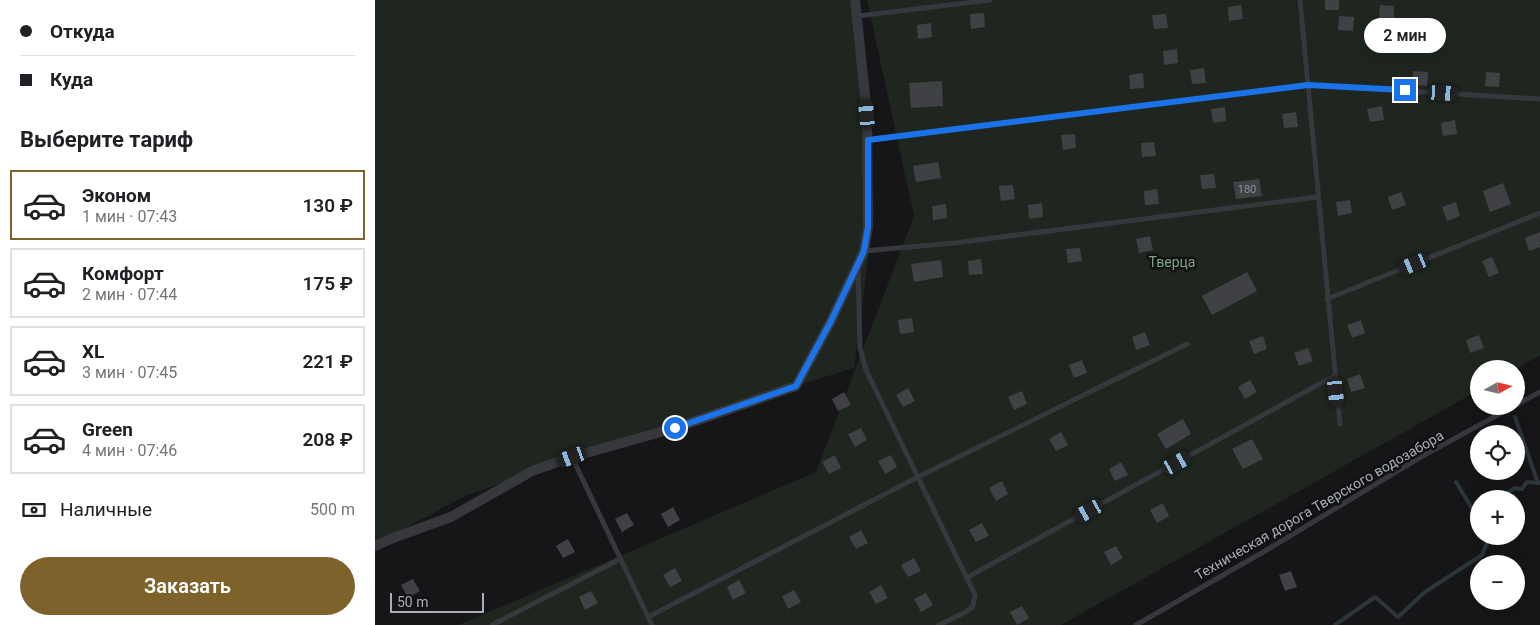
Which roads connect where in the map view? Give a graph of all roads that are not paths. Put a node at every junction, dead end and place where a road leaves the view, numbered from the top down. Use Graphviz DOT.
graph roads {
  1 [pos="855,0"];
  2 [pos="990,0"];
  3 [pos="1300,0"];
  4 [pos="858,16"];
  5 [pos="1308,85"];
  6 [pos="1540,98"];
  7 [pos="868,140"];
  8 [pos="1317,197"];
  9 [pos="1540,213"];
  10 [pos="864,251"];
  11 [pos="858,264"];
  12 [pos="1327,299"];
  13 [pos="1187,344"];
  14 [pos="1334,376"];
  15 [pos="1540,392"];
  16 [pos="1525,400"];
  17 [pos="1498,415"];
  18 [pos="1340,424"];
  19 [pos="572,457"];
  20 [pos="917,477"];
  21 [pos="375,546"];
  22 [pos="620,559"];
  23 [pos="966,578"];
  24 [pos="648,617"];
  25 [pos="492,625"];
  26 [pos="652,625"];
  27 [pos="939,625"];
  28 [pos="1136,625"];
  1 -- 4 [label="street"];
  2 -- 4 [label="lane"];
  3 -- 5 [label="lane"];
  4 -- 7 [label="street"];
  5 -- 6 [label="lane"];
  5 -- 7 [label="lane"];
  5 -- 8 [label="lane"];
  7 -- 10 [label="street"];
  8 -- 10 [label="lane"];
  8 -- 12 [label="lane"];
  9 -- 12 [label="lane"];
  10 -- 11 [label="street"];
  11 -- 19 [label="street"];
  11 -- 20 [label="lane"];
  12 -- 14 [label="lane"];
  13 -- 20 [label="lane"];
  14 -- 18 [label="lane"];
  14 -- 23 [label="lane"];
  15 -- 16 [label="lane, Техническая дорога Тверского водозабора"];
  17 -- 28 [label="lane, Техническая дорога Тверского водозабора"];
  19 -- 21 [label="street"];
  19 -- 22 [label="lane"];
  20 -- 23 [label="lane"];
  20 -- 24 [label="lane"];
  22 -- 24 [label="lane"];
  22 -- 25 [label="lane"];
  23 -- 27 [label="lane"];
  24 -- 26 [label="lane"];
}
